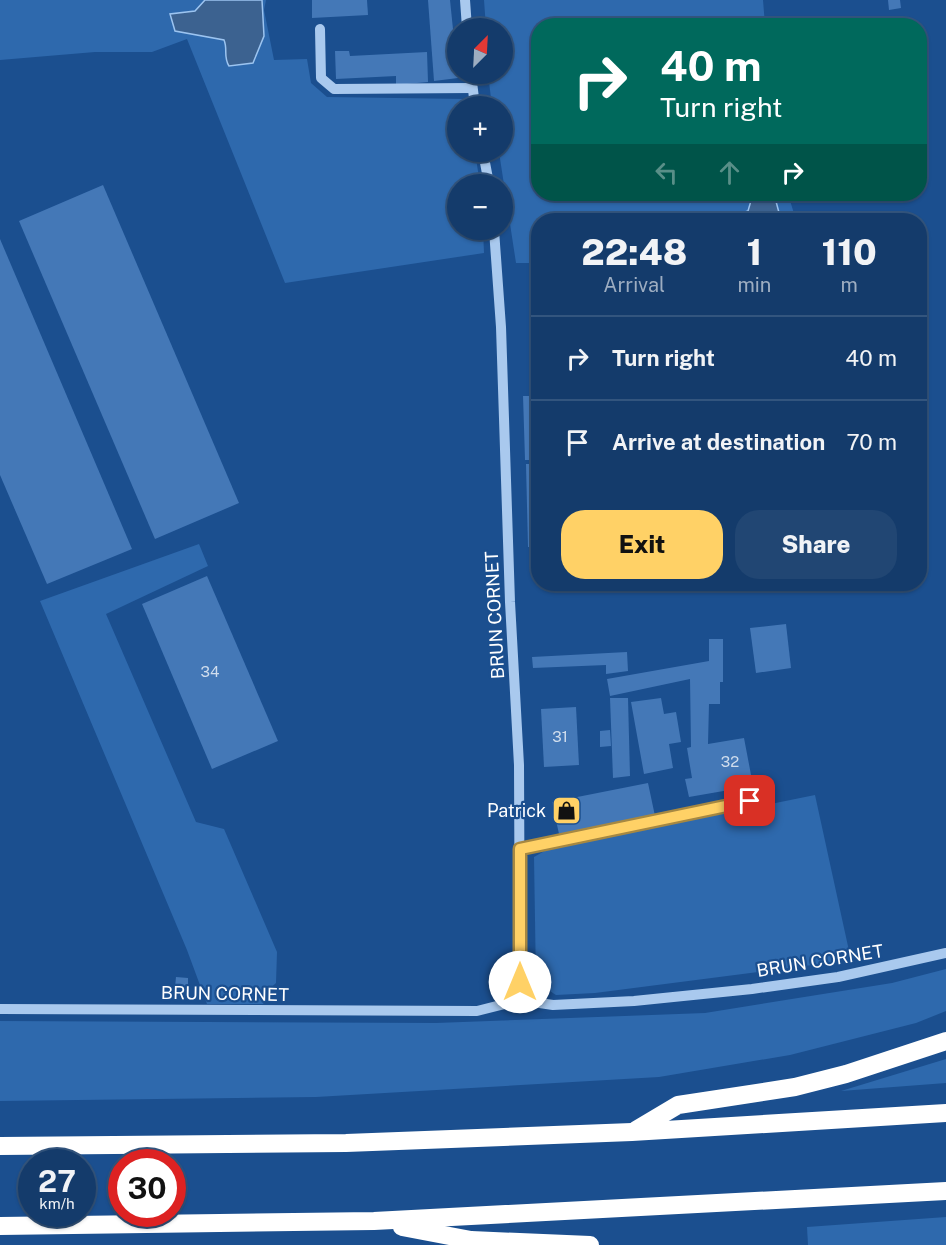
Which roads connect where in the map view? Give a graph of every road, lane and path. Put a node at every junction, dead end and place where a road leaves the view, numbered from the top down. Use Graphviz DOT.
graph roads {
  1 [pos="465,0"];
  2 [pos="466,18"];
  3 [pos="320,28"];
  4 [pos="472,84"];
  5 [pos="472,88"];
  6 [pos="473,96"];
  7 [pos="495,240"];
  8 [pos="750,801"];
  9 [pos="520,849"];
  10 [pos="946,953"];
  11 [pos="520,1000"];
  12 [pos="0,1009"];
  13 [pos="946,1041"];
  14 [pos="946,1113"];
  15 [pos="632,1132"];
  16 [pos="0,1146"];
  17 [pos="946,1191"];
  18 [pos="374,1221"];
  19 [pos="0,1226"];
  20 [pos="590,1245"];
  1 -- 2 [label="street"];
  3 -- 5 [label="street"];
  4 -- 5 [label="street"];
  5 -- 6 [label="street"];
  7 -- 9 [label="street, BRUN CORNET"];
  8 -- 9 [label="street"];
  9 -- 11 [label="street, BRUN CORNET"];
  10 -- 11 [label="street, BRUN CORNET"];
  11 -- 12 [label="street, BRUN CORNET"];
  13 -- 15 [label="highway"];
  14 -- 15 [label="highway"];
  15 -- 16 [label="highway"];
  17 -- 18 [label="highway"];
  18 -- 19 [label="highway"];
  18 -- 20 [label="highway"];
}
